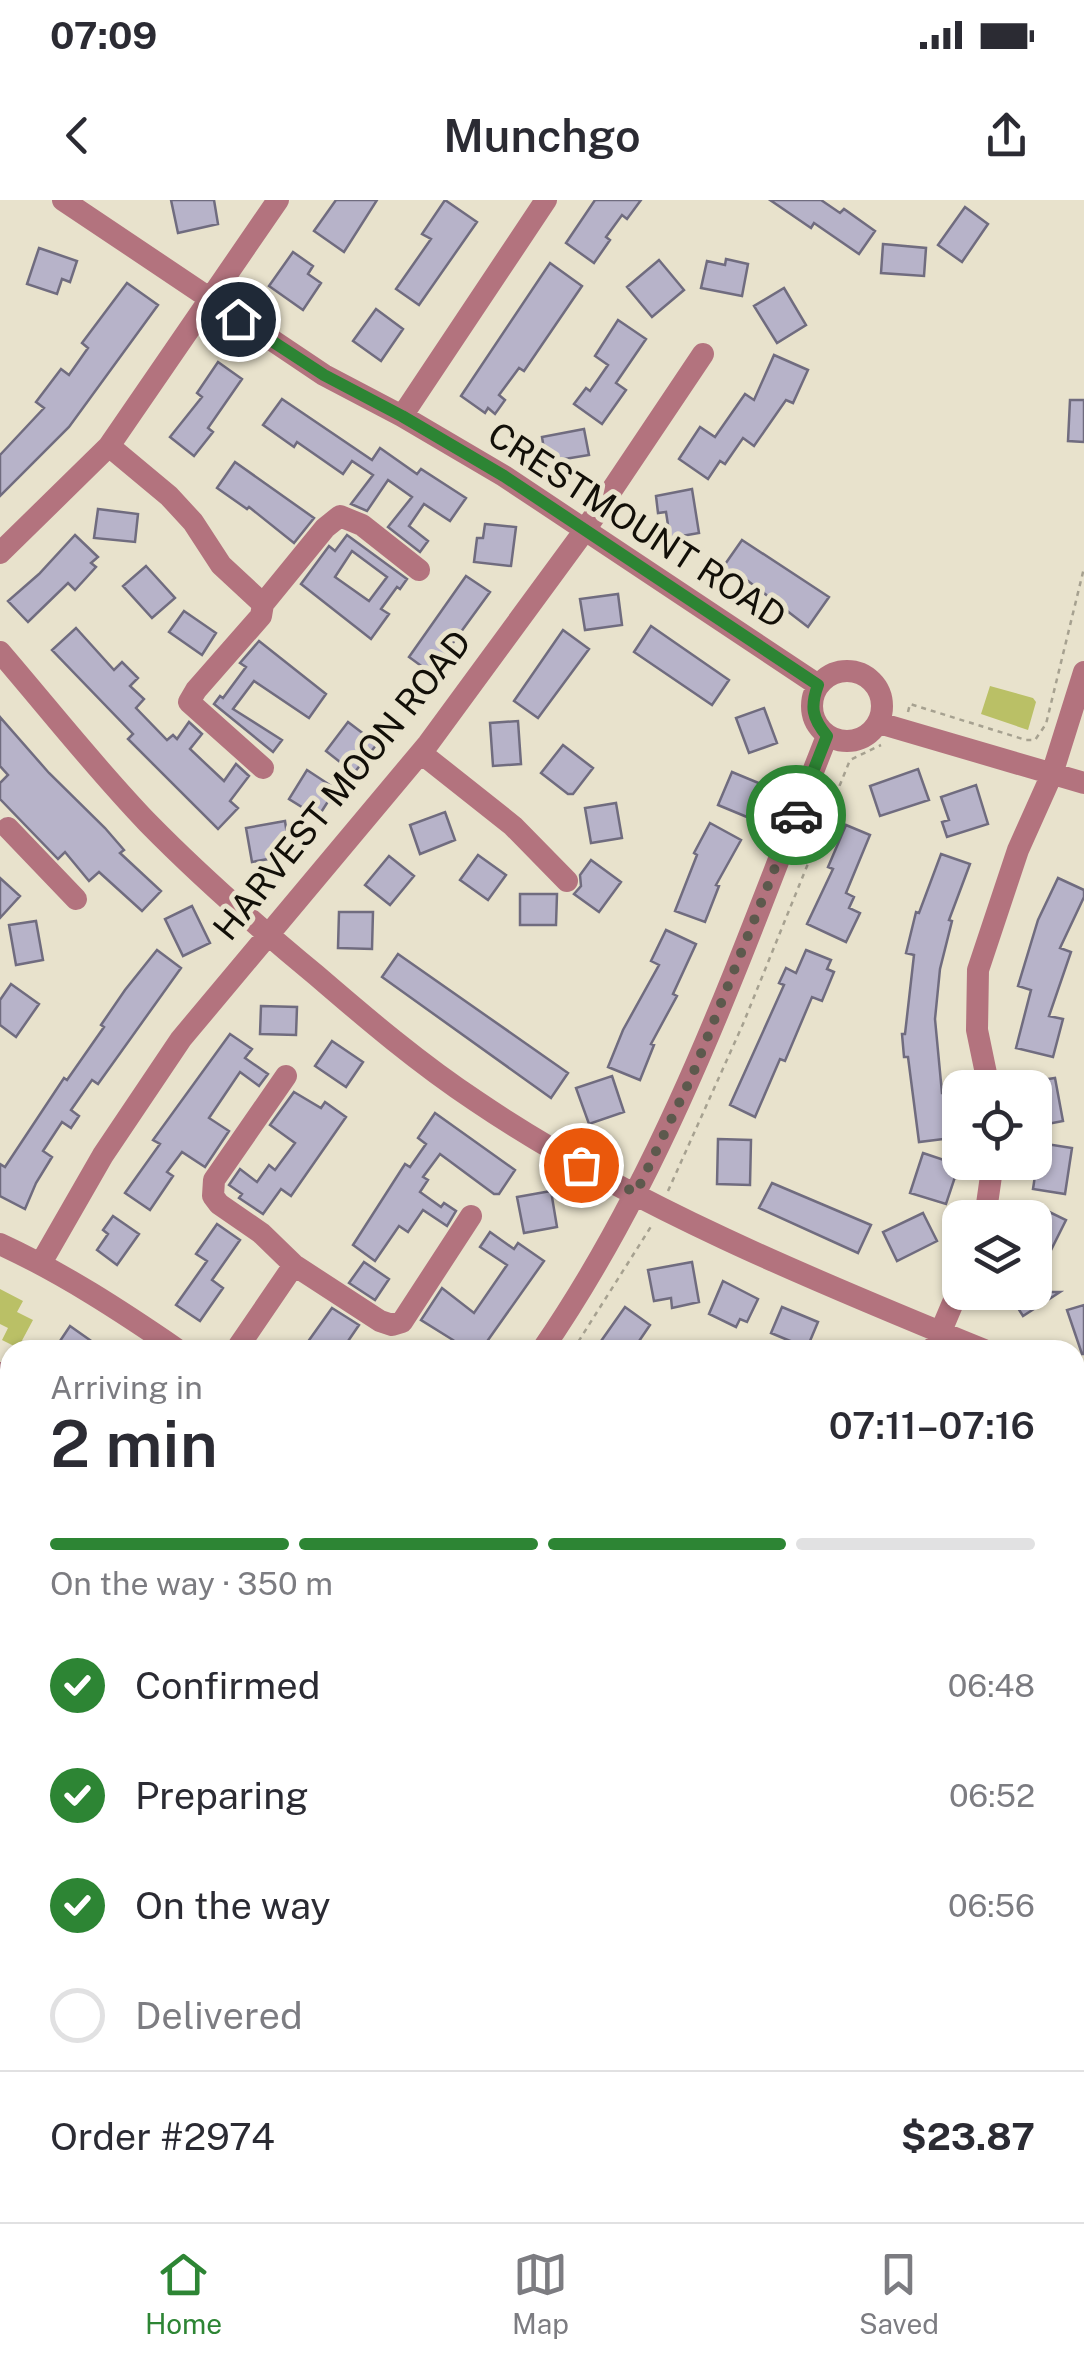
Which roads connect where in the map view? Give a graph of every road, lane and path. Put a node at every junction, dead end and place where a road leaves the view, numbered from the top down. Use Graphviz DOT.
graph roads {
  1 [pos="62,200"];
  2 [pos="278,200"];
  3 [pos="546,200"];
  4 [pos="210,300"];
  5 [pos="703,354"];
  6 [pos="402,416"];
  7 [pos="108,446"];
  8 [pos="585,530"];
  9 [pos="0,553"];
  10 [pos="1084,568"];
  11 [pos="419,570"];
  12 [pos="263,604"];
  13 [pos="0,652"];
  14 [pos="1084,672"];
  15 [pos="818,685"];
  16 [pos="889,732"];
  17 [pos="827,736"];
  18 [pos="421,753"];
  19 [pos="263,768"];
  20 [pos="1052,774"];
  21 [pos="1084,782"];
  22 [pos="3,828"];
  23 [pos="567,880"];
  24 [pos="76,899"];
  25 [pos="266,934"];
  26 [pos="985,1070"];
  27 [pos="286,1076"];
  28 [pos="636,1193"];
  29 [pos="661,1206"];
  30 [pos="472,1216"];
  31 [pos="0,1244"];
  32 [pos="40,1263"];
  33 [pos="294,1265"];
  34 [pos="950,1310"];
  35 [pos="163,1340"];
  36 [pos="243,1340"];
  37 [pos="548,1340"];
  38 [pos="579,1340"];
  39 [pos="935,1340"];
  40 [pos="937,1340"];
  1 -- 4 [label="street, CRESTMOUNT ROAD"];
  2 -- 4 [label="street"];
  3 -- 6 [label="street"];
  4 -- 6 [label="street, CRESTMOUNT ROAD"];
  4 -- 7 [label="street"];
  5 -- 8 [label="street, HARVEST MOON ROAD"];
  6 -- 8 [label="street, CRESTMOUNT ROAD"];
  7 -- 9 [label="street"];
  7 -- 12 [label="street"];
  8 -- 15 [label="street, CRESTMOUNT ROAD"];
  8 -- 18 [label="street, HARVEST MOON ROAD"];
  10 -- 16 [label="path"];
  11 -- 12 [label="street"];
  12 -- 19 [label="street"];
  13 -- 25 [label="street"];
  14 -- 20 [label="street"];
  15 -- 16 [label="street"];
  15 -- 17 [label="street"];
  16 -- 17 [label="street"];
  16 -- 20 [label="street"];
  16 -- 29 [label="path"];
  17 -- 28 [label="street"];
  18 -- 23 [label="street"];
  18 -- 25 [label="street, HARVEST MOON ROAD"];
  20 -- 21 [label="street"];
  20 -- 26 [label="street"];
  22 -- 24 [label="street"];
  25 -- 28 [label="street"];
  25 -- 32 [label="street, HARVEST MOON ROAD"];
  27 -- 33 [label="street"];
  28 -- 29 [label="street"];
  28 -- 37 [label="street"];
  29 -- 38 [label="path"];
  29 -- 39 [label="street"];
  30 -- 33 [label="street"];
  31 -- 32 [label="street"];
  32 -- 35 [label="street"];
  33 -- 36 [label="street"];
  34 -- 40 [label="street"];
}
